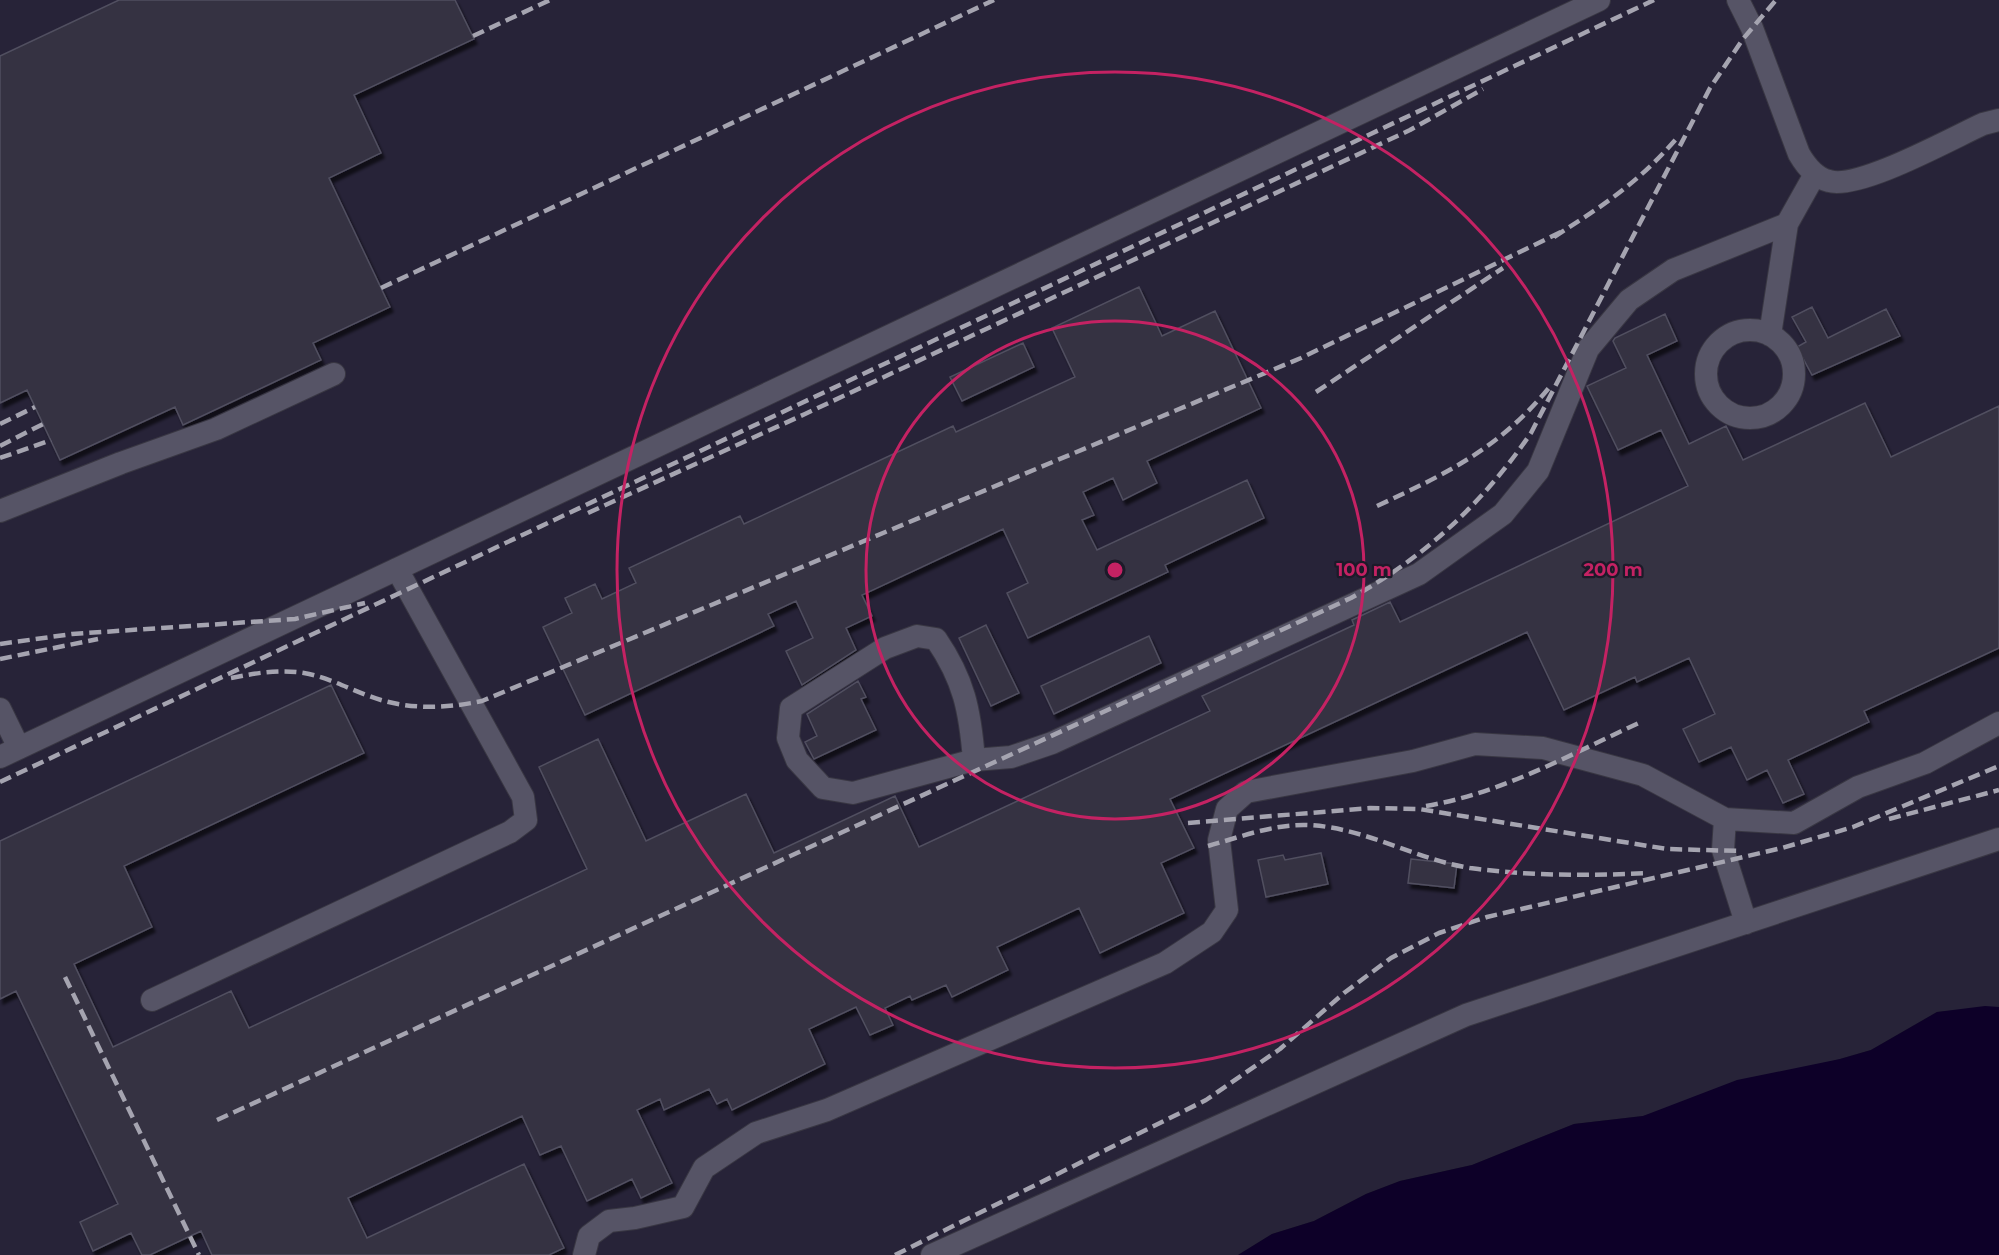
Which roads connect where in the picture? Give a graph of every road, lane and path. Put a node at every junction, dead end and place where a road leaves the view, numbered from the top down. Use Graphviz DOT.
graph roads {
  1 [pos="1599,0"];
  2 [pos="1738,0"];
  3 [pos="1999,120"];
  4 [pos="1815,174"];
  5 [pos="1787,224"];
  6 [pos="1770,335"];
  7 [pos="334,374"];
  8 [pos="0,511"];
  9 [pos="397,569"];
  10 [pos="0,709"];
  11 [pos="1999,723"];
  12 [pos="10,752"];
  13 [pos="974,760"];
  14 [pos="1725,819"];
  15 [pos="1999,839"];
  16 [pos="1746,923"];
  17 [pos="152,1000"];
  18 [pos="584,1255"];
  19 [pos="932,1255"];
  1 -- 9 [label="lane"];
  2 -- 4 [label="lane"];
  3 -- 4 [label="lane"];
  4 -- 5 [label="lane"];
  5 -- 6 [label="lane"];
  5 -- 13 [label="lane"];
  7 -- 8 [label="lane"];
  9 -- 12 [label="lane"];
  9 -- 17 [label="lane"];
  10 -- 12 [label="lane"];
  11 -- 14 [label="lane"];
  13 -- 13 [label="lane"];
  14 -- 16 [label="lane"];
  14 -- 18 [label="lane"];
  15 -- 16 [label="lane"];
  16 -- 19 [label="lane"];
}
